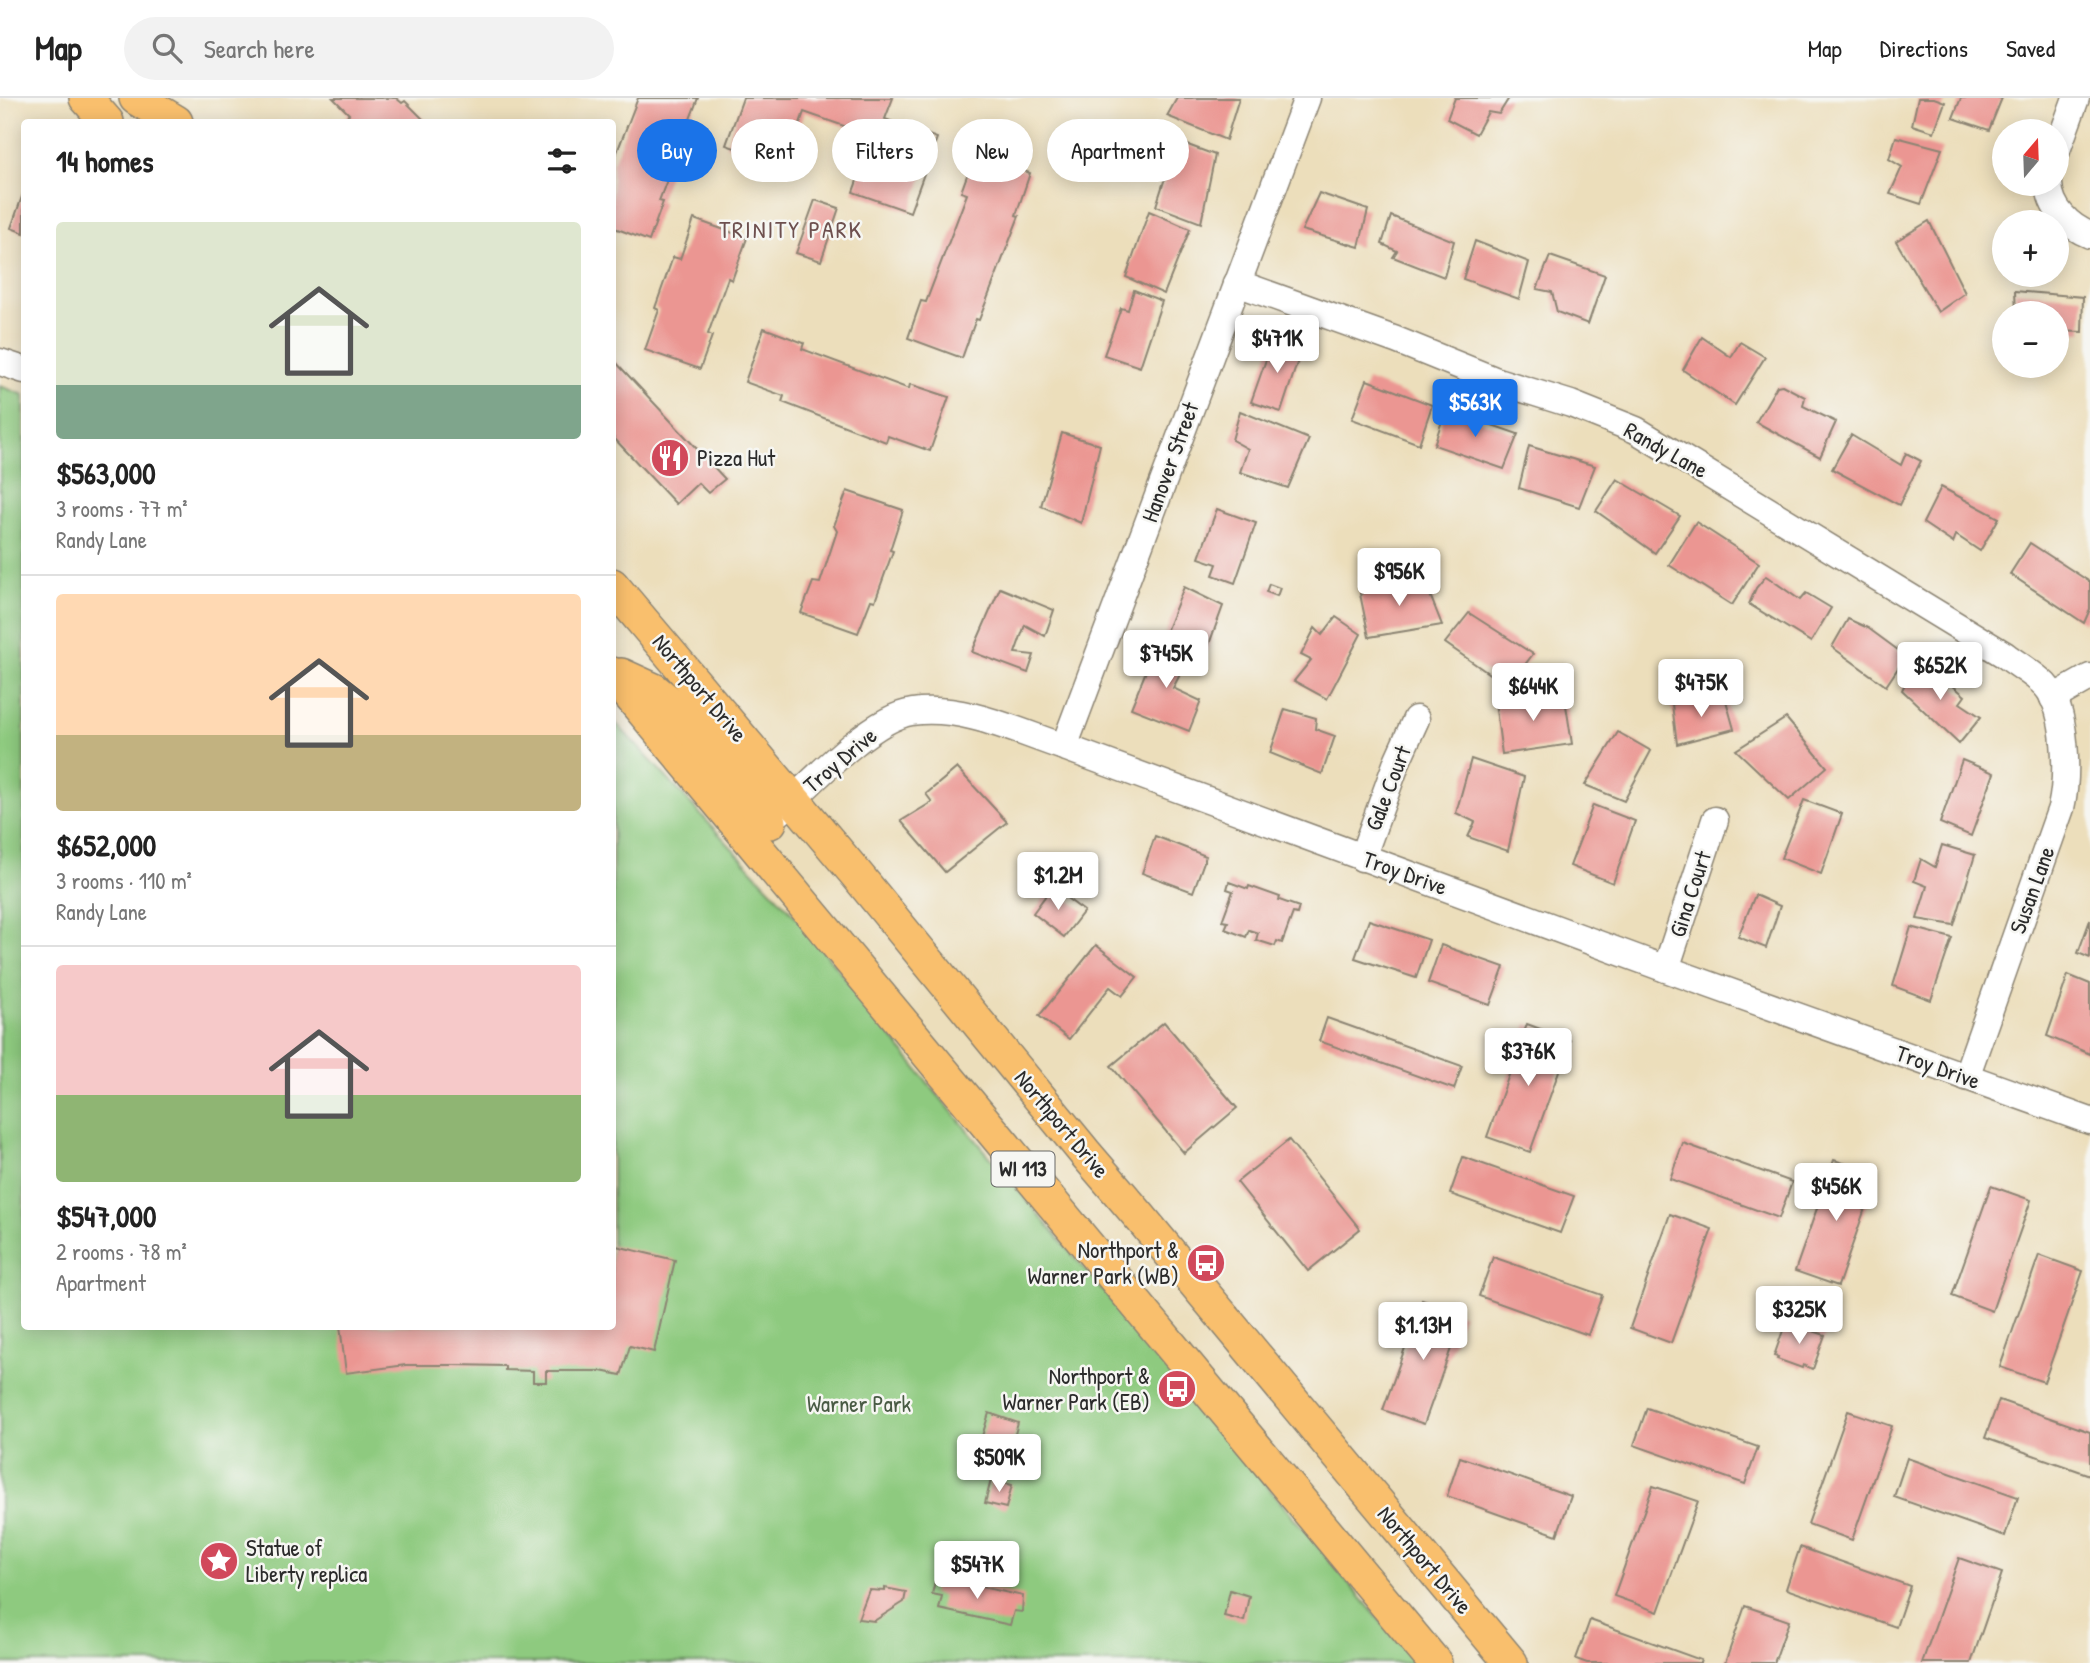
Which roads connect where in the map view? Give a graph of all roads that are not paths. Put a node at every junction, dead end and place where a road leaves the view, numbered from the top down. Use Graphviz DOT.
graph roads {
  1 [pos="86,98"];
  2 [pos="136,98"];
  3 [pos="152,98"];
  4 [pos="1307,98"];
  5 [pos="2076,98"];
  6 [pos="104,119"];
  7 [pos="171,119"];
  8 [pos="173,119"];
  9 [pos="2068,119"];
  10 [pos="2053,196"];
  11 [pos="2090,235"];
  12 [pos="1237,283"];
  13 [pos="0,362"];
  14 [pos="21,369"];
  15 [pos="616,591"];
  16 [pos="616,675"];
  17 [pos="2090,677"];
  18 [pos="2053,698"];
  19 [pos="1416,719"];
  20 [pos="1064,747"];
  21 [pos="1715,820"];
  22 [pos="772,821"];
  23 [pos="1362,858"];
  24 [pos="1666,969"];
  25 [pos="1966,1077"];
  26 [pos="2090,1121"];
  27 [pos="1435,1663"];
  28 [pos="1511,1663"];
  1 -- 6 [label="main road"];
  2 -- 7 [label="main road"];
  3 -- 8 [label="main road"];
  4 -- 12 [label="street, Hanover Street"];
  5 -- 9 [label="street"];
  10 -- 11 [label="street"];
  12 -- 18 [label="street, Randy Lane"];
  12 -- 20 [label="street, Hanover Street"];
  13 -- 14 [label="street"];
  15 -- 22 [label="main road, Northport Drive / WI 113"];
  16 -- 22 [label="main road"];
  17 -- 18 [label="street"];
  18 -- 25 [label="street, Susan Lane"];
  19 -- 23 [label="street, Gale Court"];
  20 -- 22 [label="street, Troy Drive"];
  20 -- 23 [label="street, Troy Drive"];
  21 -- 24 [label="street, Gina Court"];
  22 -- 27 [label="main road, Northport Drive / WI 113"];
  22 -- 28 [label="main road, Northport Drive / WI 113"];
  23 -- 24 [label="street, Troy Drive"];
  24 -- 25 [label="street, Troy Drive"];
  25 -- 26 [label="street, Troy Drive"];
}
